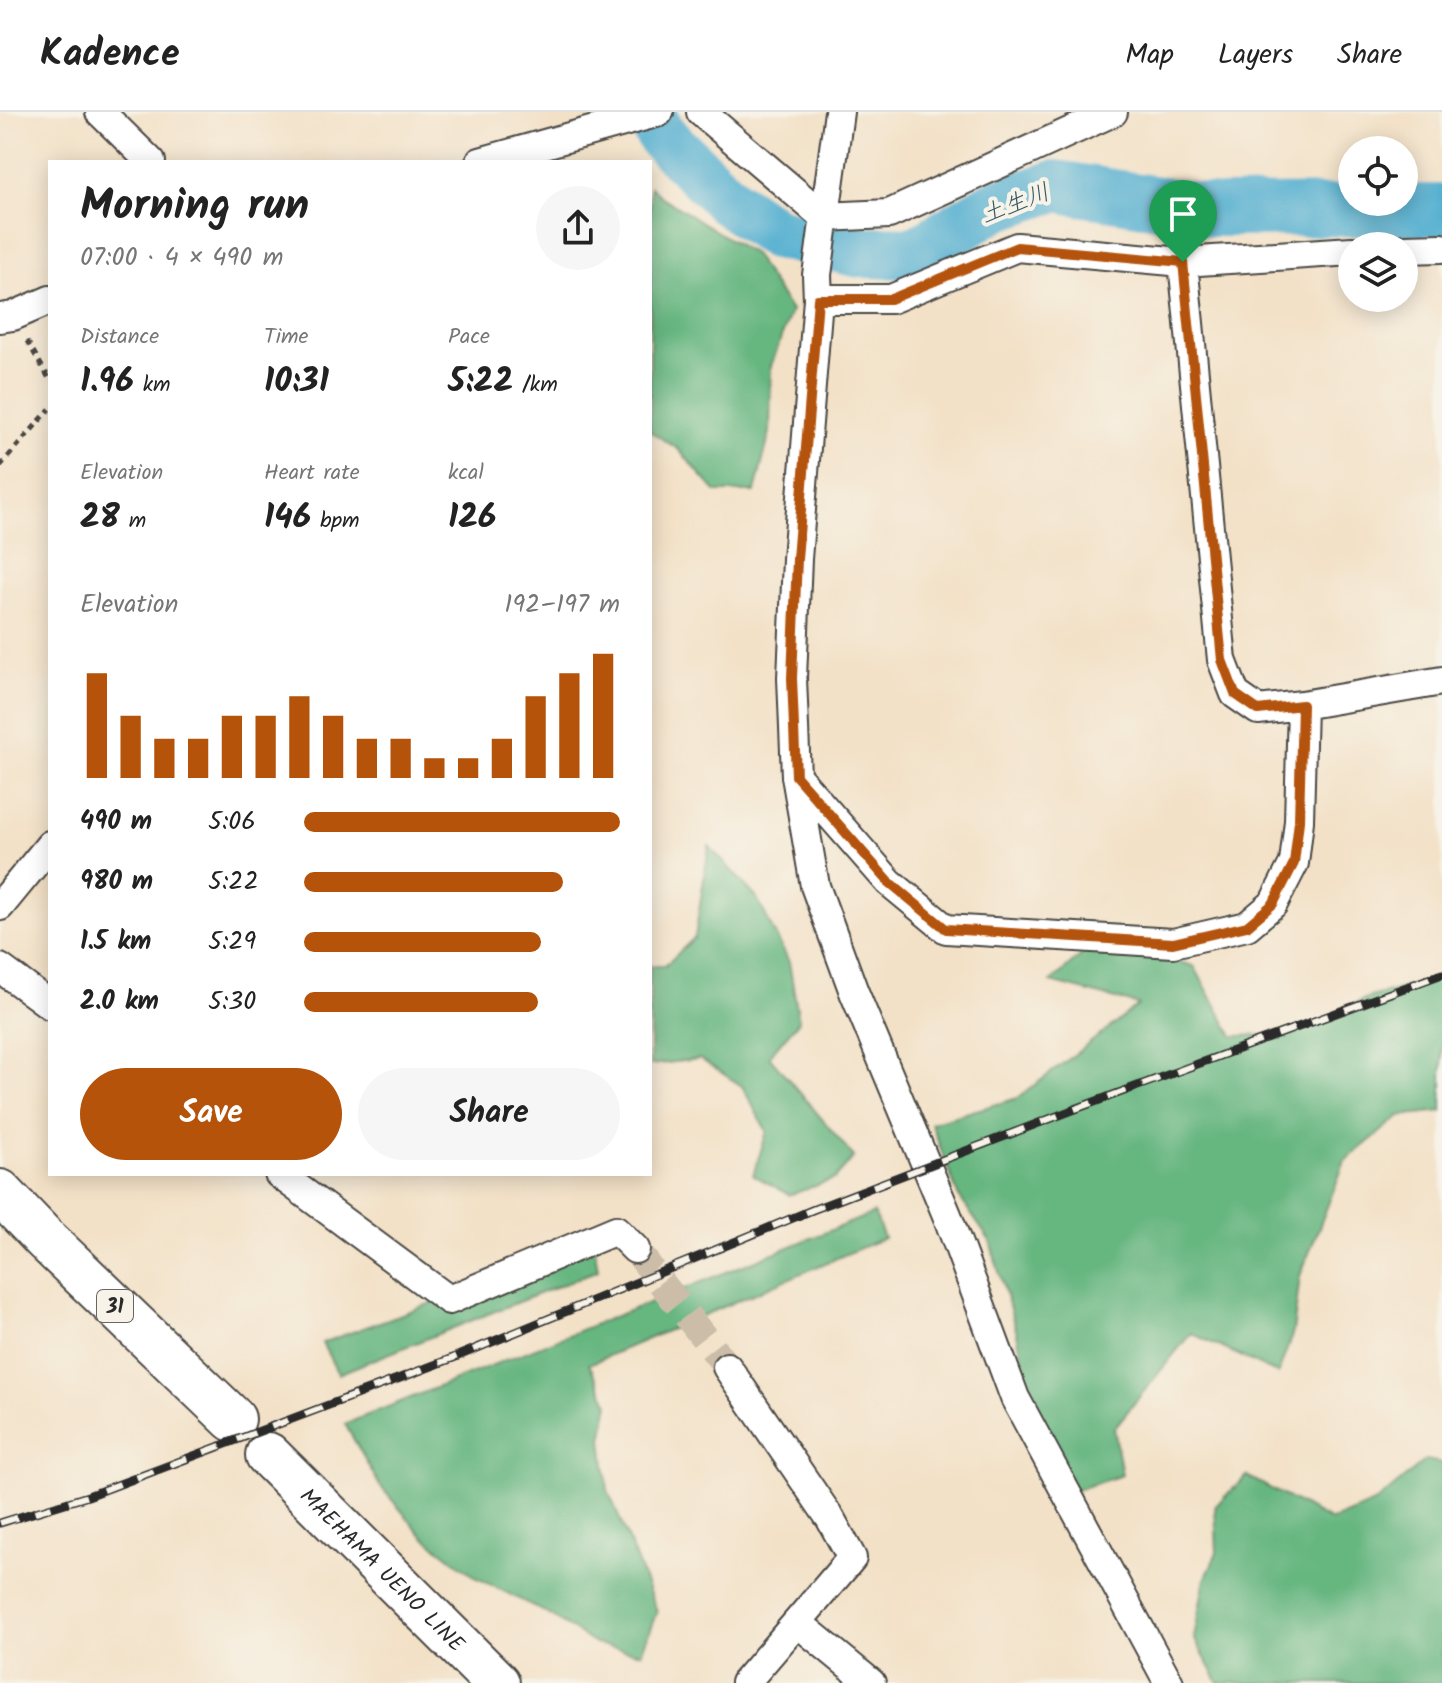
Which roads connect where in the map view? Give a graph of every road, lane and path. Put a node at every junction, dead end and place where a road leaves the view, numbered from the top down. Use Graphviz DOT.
graph roads {
  1 [pos="100,112"];
  2 [pos="659,112"];
  3 [pos="701,112"];
  4 [pos="839,112"];
  5 [pos="1113,112"];
  6 [pos="149,160"];
  7 [pos="487,160"];
  8 [pos="824,217"];
  9 [pos="1442,248"];
  10 [pos="1418,249"];
  11 [pos="1338,252"];
  12 [pos="1183,262"];
  13 [pos="818,287"];
  14 [pos="48,300"];
  15 [pos="4,308"];
  16 [pos="48,377"];
  17 [pos="48,411"];
  18 [pos="0,466"];
  19 [pos="1442,681"];
  20 [pos="1302,705"];
  21 [pos="796,776"];
  22 [pos="48,847"];
  23 [pos="0,906"];
  24 [pos="0,968"];
  25 [pos="48,1004"];
  26 [pos="282,1176"];
  27 [pos="0,1192"];
  28 [pos="635,1249"];
  29 [pos="727,1367"];
  30 [pos="233,1419"];
  31 [pos="268,1455"];
  32 [pos="798,1623"];
  33 [pos="497,1683"];
  34 [pos="745,1683"];
  35 [pos="871,1683"];
  36 [pos="1169,1683"];
  1 -- 6 [label="street"];
  2 -- 7 [label="street"];
  3 -- 8 [label="street"];
  4 -- 8 [label="street"];
  5 -- 8 [label="street"];
  8 -- 13 [label="street"];
  9 -- 10 [label="street"];
  11 -- 12 [label="street"];
  12 -- 13 [label="street"];
  12 -- 20 [label="street"];
  13 -- 21 [label="street"];
  14 -- 15 [label="street"];
  15 -- 16 [label="path"];
  17 -- 18 [label="path"];
  19 -- 20 [label="street"];
  20 -- 21 [label="street"];
  21 -- 36 [label="street"];
  22 -- 23 [label="street"];
  24 -- 25 [label="street"];
  26 -- 28 [label="street"];
  27 -- 30 [label="main road, 31"];
  29 -- 32 [label="street"];
  31 -- 33 [label="main road, MAEHAMA UENO LINE"];
  32 -- 34 [label="street"];
  32 -- 35 [label="street"];
}
